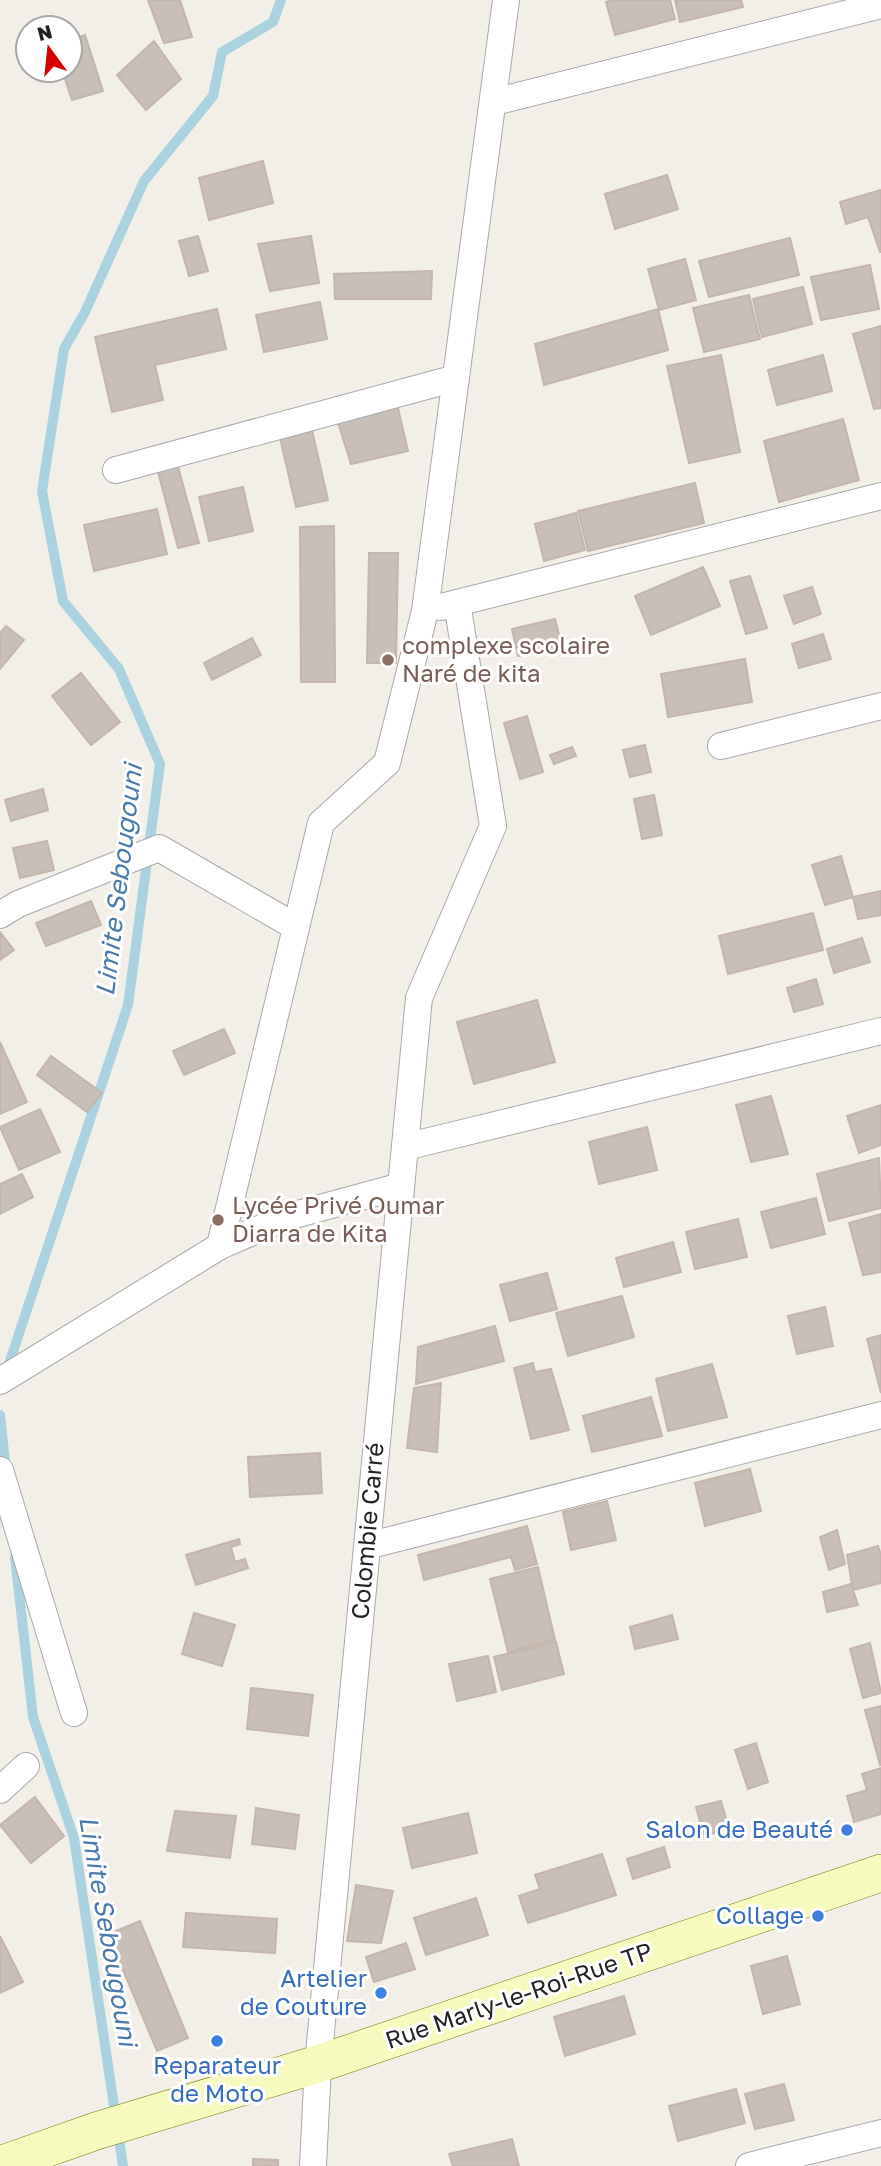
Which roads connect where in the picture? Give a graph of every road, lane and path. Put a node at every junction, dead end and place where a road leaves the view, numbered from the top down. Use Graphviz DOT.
graph roads {
  1 [pos="506,0"];
  2 [pos="881,5"];
  3 [pos="494,102"];
  4 [pos="456,378"];
  5 [pos="116,470"];
  6 [pos="881,496"];
  7 [pos="457,603"];
  8 [pos="425,611"];
  9 [pos="881,706"];
  10 [pos="721,746"];
  11 [pos="0,915"];
  12 [pos="296,927"];
  13 [pos="881,1031"];
  14 [pos="405,1147"];
  15 [pos="401,1185"];
  16 [pos="220,1246"];
  17 [pos="0,1381"];
  18 [pos="881,1415"];
  19 [pos="0,1470"];
  20 [pos="367,1546"];
  21 [pos="74,1713"];
  22 [pos="26,1766"];
  23 [pos="0,1790"];
  24 [pos="881,1873"];
  25 [pos="318,2064"];
  26 [pos="881,2133"];
  27 [pos="0,2165"];
  28 [pos="313,2166"];
  29 [pos="749,2166"];
  1 -- 3 [label="street"];
  2 -- 3 [label="street"];
  3 -- 4 [label="street"];
  4 -- 5 [label="street"];
  4 -- 8 [label="street"];
  6 -- 7 [label="street"];
  7 -- 8 [label="street"];
  7 -- 14 [label="street, Colombie Carré"];
  8 -- 12 [label="street"];
  9 -- 10 [label="street"];
  11 -- 12 [label="street"];
  12 -- 16 [label="street"];
  13 -- 14 [label="street"];
  14 -- 15 [label="street, Colombie Carré"];
  15 -- 16 [label="street"];
  15 -- 20 [label="street, Colombie Carré"];
  16 -- 17 [label="street"];
  18 -- 20 [label="street"];
  19 -- 21 [label="street"];
  20 -- 25 [label="street, Colombie Carré"];
  22 -- 23 [label="street"];
  24 -- 25 [label="street, Rue Marly-le-Roi-Rue TP"];
  25 -- 27 [label="street, Rue Marly-le-Roi-Rue TP"];
  25 -- 28 [label="street, Colombie Carré"];
  26 -- 29 [label="street"];
}
